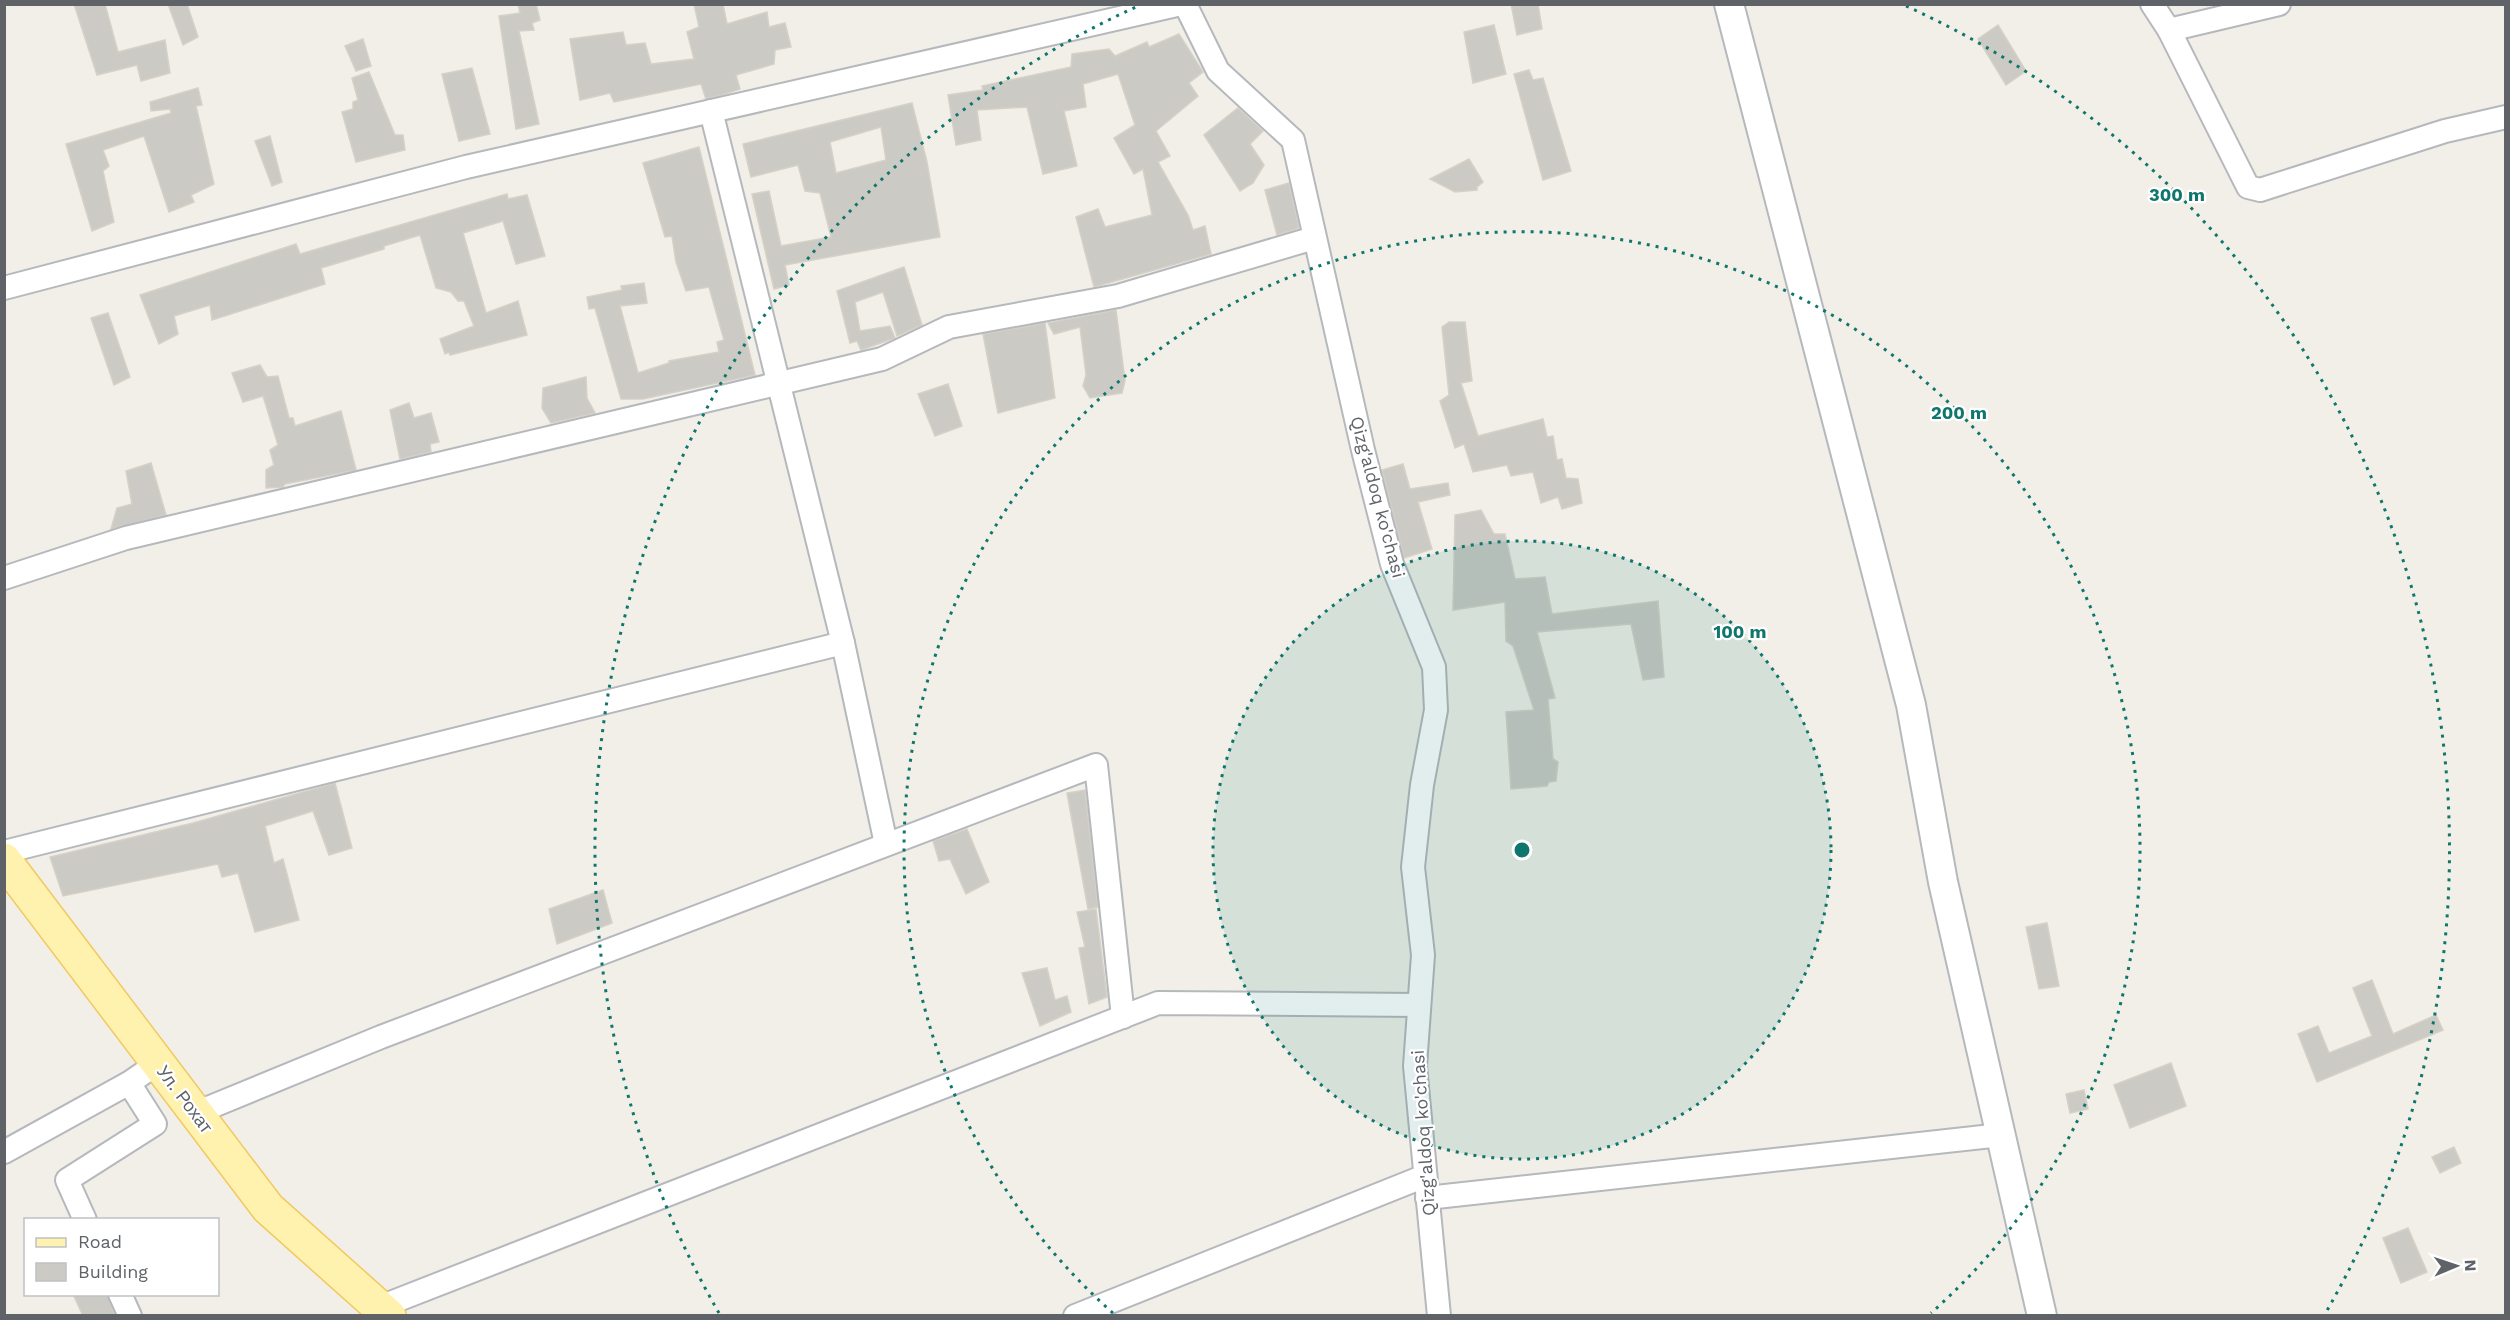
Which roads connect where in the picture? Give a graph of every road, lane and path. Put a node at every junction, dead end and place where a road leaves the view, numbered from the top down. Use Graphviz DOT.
graph roads {
  1 [pos="1183,4"];
  2 [pos="1729,4"];
  3 [pos="2152,4"];
  4 [pos="2279,4"];
  5 [pos="2169,30"];
  6 [pos="711,111"];
  7 [pos="2505,117"];
  8 [pos="1314,238"];
  9 [pos="4,288"];
  10 [pos="779,386"];
  11 [pos="4,578"];
  12 [pos="843,643"];
  13 [pos="886,844"];
  14 [pos="4,852"];
  15 [pos="4,860"];
  16 [pos="1419,1005"];
  17 [pos="1123,1017"];
  18 [pos="158,1064"];
  19 [pos="129,1083"];
  20 [pos="196,1113"];
  21 [pos="2001,1135"];
  22 [pos="4,1152"];
  23 [pos="1426,1187"];
  24 [pos="84,1218"];
  25 [pos="121,1296"];
  26 [pos="384,1311"];
  27 [pos="130,1316"];
  28 [pos="1075,1316"];
  29 [pos="1439,1316"];
  30 [pos="2042,1316"];
  1 -- 6 [label="street"];
  1 -- 8 [label="street, Qizg'aldoq ko'chasi"];
  2 -- 21 [label="street"];
  3 -- 5 [label="street"];
  4 -- 5 [label="street"];
  5 -- 7 [label="street"];
  6 -- 9 [label="street"];
  6 -- 10 [label="street"];
  8 -- 10 [label="street"];
  8 -- 16 [label="street, Qizg'aldoq ko'chasi"];
  10 -- 11 [label="street"];
  10 -- 12 [label="street"];
  12 -- 13 [label="street"];
  12 -- 14 [label="street"];
  13 -- 17 [label="street"];
  13 -- 20 [label="street"];
  15 -- 18 [label="main road, Ул. Рохат"];
  16 -- 17 [label="street"];
  16 -- 23 [label="street, Qizg'aldoq ko'chasi"];
  17 -- 26 [label="street"];
  18 -- 19 [label="street"];
  18 -- 20 [label="main road, Ул. Рохат"];
  19 -- 22 [label="street"];
  19 -- 24 [label="street"];
  20 -- 26 [label="main road, Ул. Рохат"];
  21 -- 23 [label="street"];
  21 -- 30 [label="street"];
  23 -- 28 [label="street"];
  23 -- 29 [label="street, Qizg'aldoq ko'chasi"];
  25 -- 27 [label="street"];
}
